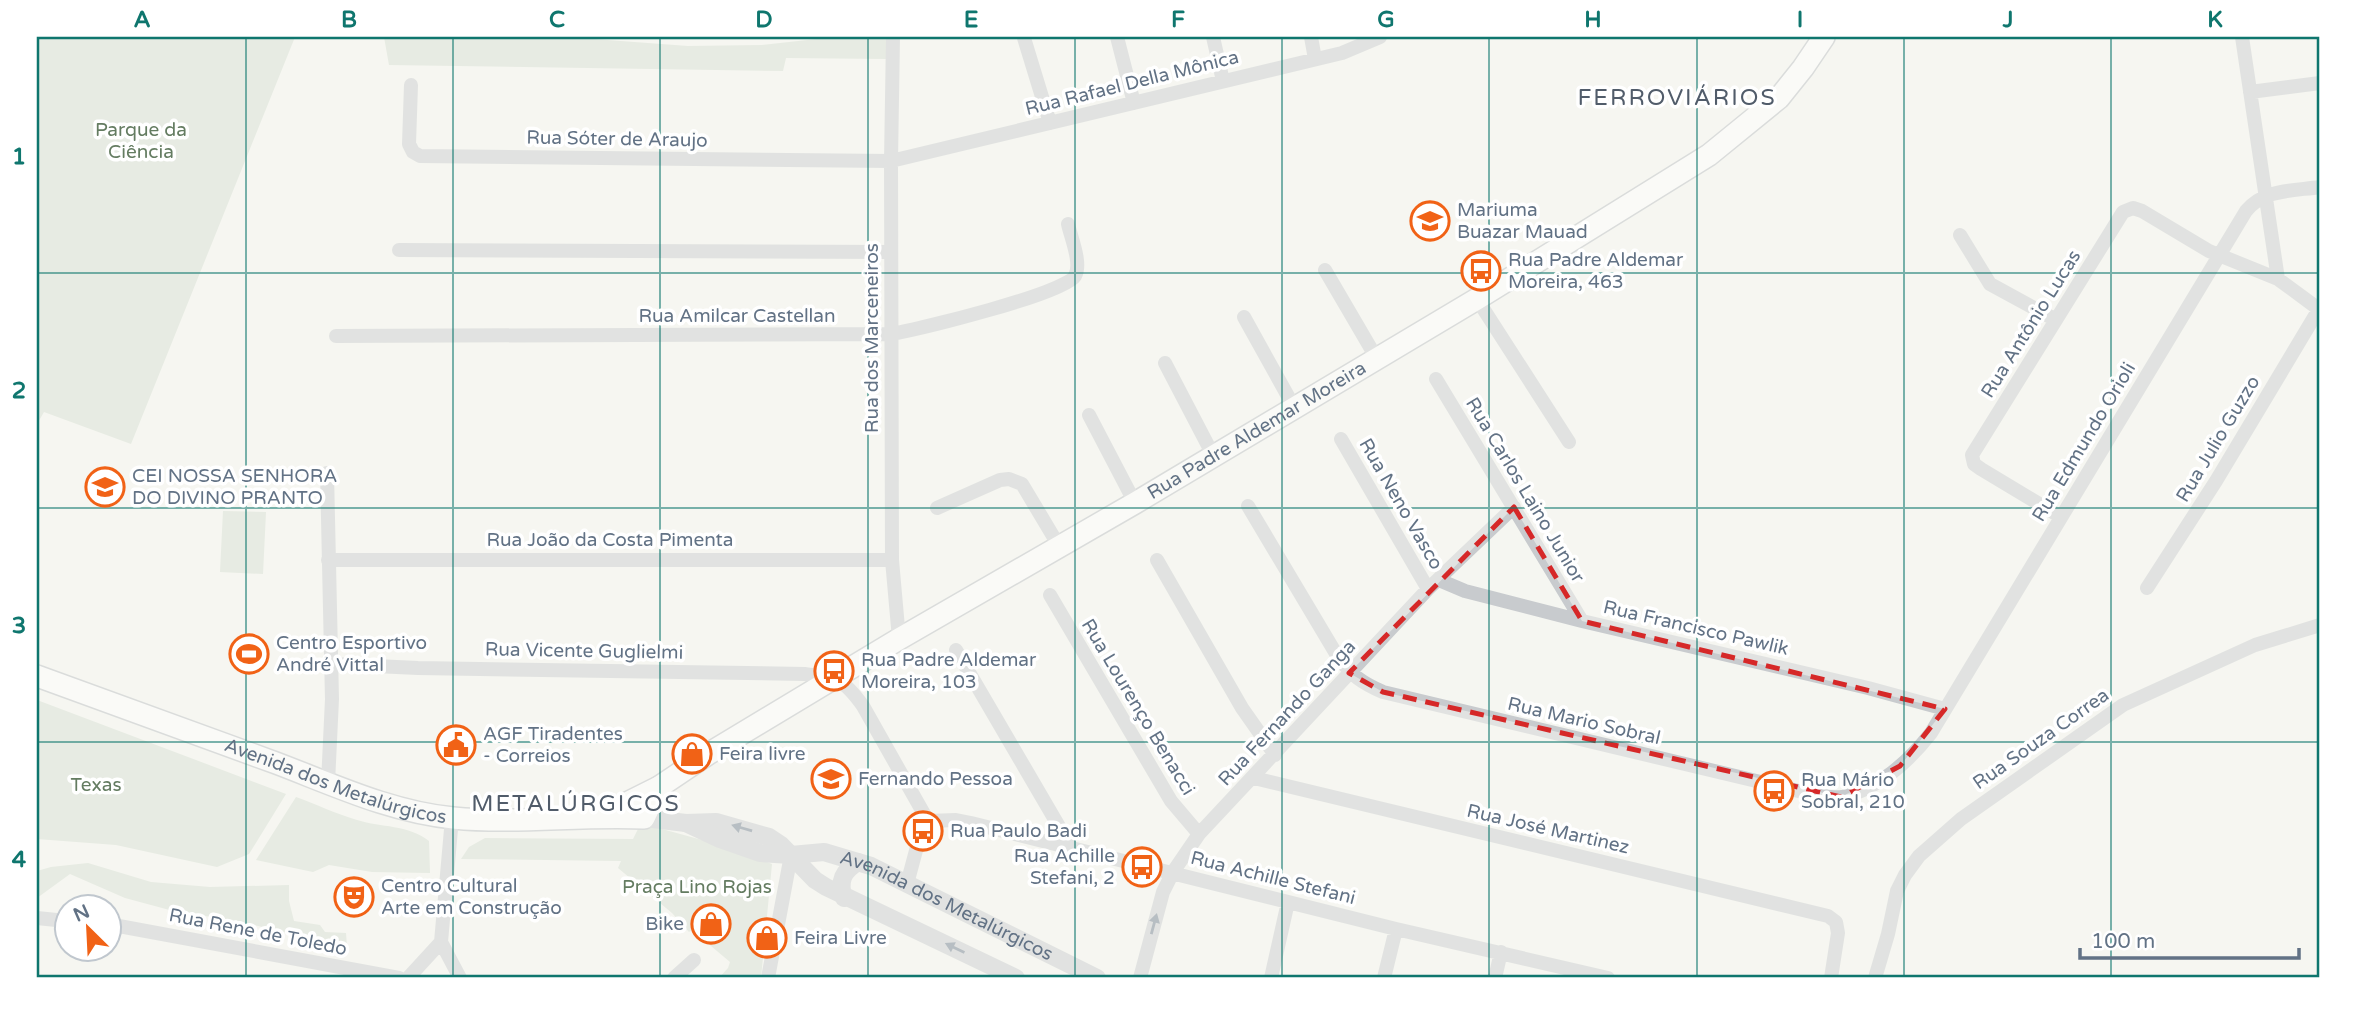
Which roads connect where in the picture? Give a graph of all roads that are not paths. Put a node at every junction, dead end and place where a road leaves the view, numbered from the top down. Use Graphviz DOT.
graph roads {
  1 [pos="893,37"];
  2 [pos="1117,37"];
  3 [pos="1213,37"];
  4 [pos="1311,37"];
  5 [pos="1380,37"];
  6 [pos="1824,37"];
  7 [pos="2242,37"];
  8 [pos="1024,38"];
  9 [pos="1315,59"];
  10 [pos="1223,81"];
  11 [pos="2320,83"];
  12 [pos="411,85"];
  13 [pos="2250,92"];
  14 [pos="1134,103"];
  15 [pos="1050,123"];
  16 [pos="891,161"];
  17 [pos="2320,187"];
  18 [pos="2264,195"];
  19 [pos="1068,224"];
  20 [pos="1960,235"];
  21 [pos="399,250"];
  22 [pos="891,252"];
  23 [pos="2219,256"];
  24 [pos="1325,270"];
  25 [pos="2278,279"];
  26 [pos="1477,299"];
  27 [pos="2320,309"];
  28 [pos="1244,317"];
  29 [pos="2056,320"];
  30 [pos="892,334"];
  31 [pos="336,336"];
  32 [pos="1377,359"];
  33 [pos="1165,363"];
  34 [pos="1436,379"];
  35 [pos="1294,407"];
  36 [pos="1089,415"];
  37 [pos="1341,439"];
  38 [pos="1569,442"];
  39 [pos="1213,455"];
  40 [pos="327,473"];
  41 [pos="1135,503"];
  42 [pos="1248,506"];
  43 [pos="1514,507"];
  44 [pos="937,508"];
  45 [pos="2061,517"];
  46 [pos="1059,546"];
  47 [pos="328,560"];
  48 [pos="892,560"];
  49 [pos="1157,560"];
  50 [pos="1433,584"];
  51 [pos="2147,588"];
  52 [pos="1050,595"];
  53 [pos="1582,621"];
  54 [pos="2320,625"];
  55 [pos="899,639"];
  56 [pos="956,650"];
  57 [pos="332,664"];
  58 [pos="1349,673"];
  59 [pos="37,676"];
  60 [pos="836,678"];
  61 [pos="1945,709"];
  62 [pos="1275,755"];
  63 [pos="1254,778"];
  64 [pos="328,783"];
  65 [pos="659,787"];
  66 [pos="1815,795"];
  67 [pos="601,816"];
  68 [pos="452,818"];
  69 [pos="644,818"];
  70 [pos="928,821"];
  71 [pos="1199,834"];
  72 [pos="1071,847"];
  73 [pos="791,855"];
  74 [pos="858,862"];
  75 [pos="1173,872"];
  76 [pos="907,884"];
  77 [pos="845,898"];
  78 [pos="1288,902"];
  79 [pos="122,927"];
  80 [pos="1396,929"];
  81 [pos="441,942"];
  82 [pos="1501,952"];
  83 [pos="694,960"];
  84 [pos="399,978"];
  85 [pos="408,978"];
  86 [pos="460,978"];
  87 [pos="674,978"];
  88 [pos="768,978"];
  89 [pos="1016,978"];
  90 [pos="1097,978"];
  91 [pos="1140,978"];
  92 [pos="1271,978"];
  93 [pos="1384,978"];
  94 [pos="1496,978"];
  95 [pos="1608,978"];
  96 [pos="1831,978"];
  97 [pos="1875,978"];
  1 -- 16 [label="street, Rua dos Marceneiros"];
  2 -- 14 [label="street"];
  3 -- 10 [label="street"];
  4 -- 9 [label="street"];
  5 -- 9 [label="street, Rua Rafael Della Mônica"];
  6 -- 26 [label="main road, Rua Padre Aldemar Moreira"];
  7 -- 13 [label="street"];
  8 -- 15 [label="street"];
  9 -- 10 [label="street, Rua Rafael Della Mônica"];
  10 -- 14 [label="street, Rua Rafael Della Mônica"];
  11 -- 13 [label="street"];
  12 -- 16 [label="street, Rua Sóter de Araujo"];
  13 -- 18 [label="street"];
  14 -- 15 [label="street, Rua Rafael Della Mônica"];
  15 -- 16 [label="street, Rua Rafael Della Mônica"];
  16 -- 22 [label="street, Rua dos Marceneiros"];
  17 -- 18 [label="street"];
  18 -- 23 [label="street, Rua Edmundo Orioli"];
  18 -- 25 [label="street"];
  19 -- 30 [label="street, Rua Amilcar Castellan"];
  20 -- 29 [label="street"];
  21 -- 22 [label="street"];
  22 -- 30 [label="street, Rua dos Marceneiros"];
  23 -- 25 [label="street"];
  23 -- 29 [label="street, Rua Antônio Lucas"];
  23 -- 45 [label="street, Rua Edmundo Orioli"];
  24 -- 32 [label="street"];
  25 -- 27 [label="street"];
  26 -- 32 [label="main road, Rua Padre Aldemar Moreira"];
  26 -- 38 [label="street"];
  27 -- 51 [label="street, Rua Julio Guzzo"];
  28 -- 35 [label="street"];
  29 -- 45 [label="street, Rua Antônio Lucas"];
  30 -- 31 [label="street, Rua Amilcar Castellan"];
  30 -- 48 [label="street, Rua dos Marceneiros"];
  32 -- 35 [label="main road, Rua Padre Aldemar Moreira"];
  33 -- 39 [label="street"];
  34 -- 43 [label="street, Rua Carlos Laino Junior"];
  35 -- 39 [label="main road, Rua Padre Aldemar Moreira"];
  36 -- 41 [label="street"];
  37 -- 50 [label="street, Rua Neno Vasco"];
  39 -- 41 [label="main road, Rua Padre Aldemar Moreira"];
  40 -- 47 [label="street"];
  41 -- 46 [label="main road, Rua Padre Aldemar Moreira"];
  42 -- 58 [label="street"];
  43 -- 50 [label="street, Rua Fernando Ganga"];
  43 -- 53 [label="street, Rua Carlos Laino Junior"];
  44 -- 46 [label="street"];
  45 -- 61 [label="street, Rua Edmundo Orioli"];
  46 -- 55 [label="main road, Rua Padre Aldemar Moreira"];
  47 -- 48 [label="street, Rua João da Costa Pimenta"];
  47 -- 57 [label="street"];
  48 -- 55 [label="street, Rua dos Marceneiros"];
  49 -- 62 [label="street"];
  50 -- 53 [label="street, Rua Francisco Pawlik"];
  50 -- 58 [label="street, Rua Fernando Ganga"];
  52 -- 71 [label="street, Rua Lourenço Benacci"];
  53 -- 61 [label="street, Rua Francisco Pawlik"];
  54 -- 97 [label="street, Rua Souza Correa"];
  55 -- 60 [label="main road, Rua Padre Aldemar Moreira"];
  56 -- 72 [label="street"];
  57 -- 60 [label="street, Rua Vicente Guglielmi"];
  57 -- 64 [label="street"];
  58 -- 62 [label="street, Rua Fernando Ganga"];
  58 -- 66 [label="street, Rua Mario Sobral"];
  59 -- 64 [label="main road, Avenida dos Metalúrgicos"];
  60 -- 65 [label="main road, Rua Padre Aldemar Moreira"];
  60 -- 70 [label="street"];
  61 -- 66 [label="street, Rua Edmundo Orioli"];
  62 -- 63 [label="street, Rua Fernando Ganga"];
  63 -- 71 [label="street, Rua Fernando Ganga"];
  63 -- 96 [label="street, Rua José Martinez"];
  64 -- 68 [label="main road, Avenida dos Metalúrgicos"];
  65 -- 67 [label="main road, Rua Padre Aldemar Moreira"];
  65 -- 69 [label="main road"];
  67 -- 68 [label="main road, Avenida dos Metalúrgicos"];
  67 -- 69 [label="main road, Avenida dos Metalúrgicos"];
  68 -- 81 [label="street"];
  69 -- 73 [label="street, Avenida dos Metalúrgicos"];
  70 -- 72 [label="street, Rua Achille Stefani"];
  70 -- 76 [label="street"];
  71 -- 75 [label="street, Rua Fernando Ganga"];
  72 -- 75 [label="street, Rua Achille Stefani"];
  73 -- 74 [label="street, Avenida dos Metalúrgicos"];
  73 -- 77 [label="street, Avenida dos Metalúrgicos"];
  73 -- 88 [label="street"];
  74 -- 76 [label="street, Avenida dos Metalúrgicos"];
  74 -- 77 [label="street"];
  75 -- 78 [label="street, Rua Achille Stefani"];
  91 -- 75 [label="street, Rua Fernando Ganga, one-way"];
  76 -- 90 [label="street, Avenida dos Metalúrgicos"];
  89 -- 77 [label="street, Avenida dos Metalúrgicos, one-way"];
  78 -- 80 [label="street, Rua Achille Stefani"];
  78 -- 92 [label="street"];
  79 -- 84 [label="street, Rua Rene de Toledo"];
  80 -- 82 [label="street, Rua Achille Stefani"];
  80 -- 93 [label="street"];
  81 -- 85 [label="street"];
  81 -- 86 [label="street"];
  82 -- 94 [label="street"];
  82 -- 95 [label="street, Rua Achille Stefani"];
  83 -- 87 [label="street"];
}
